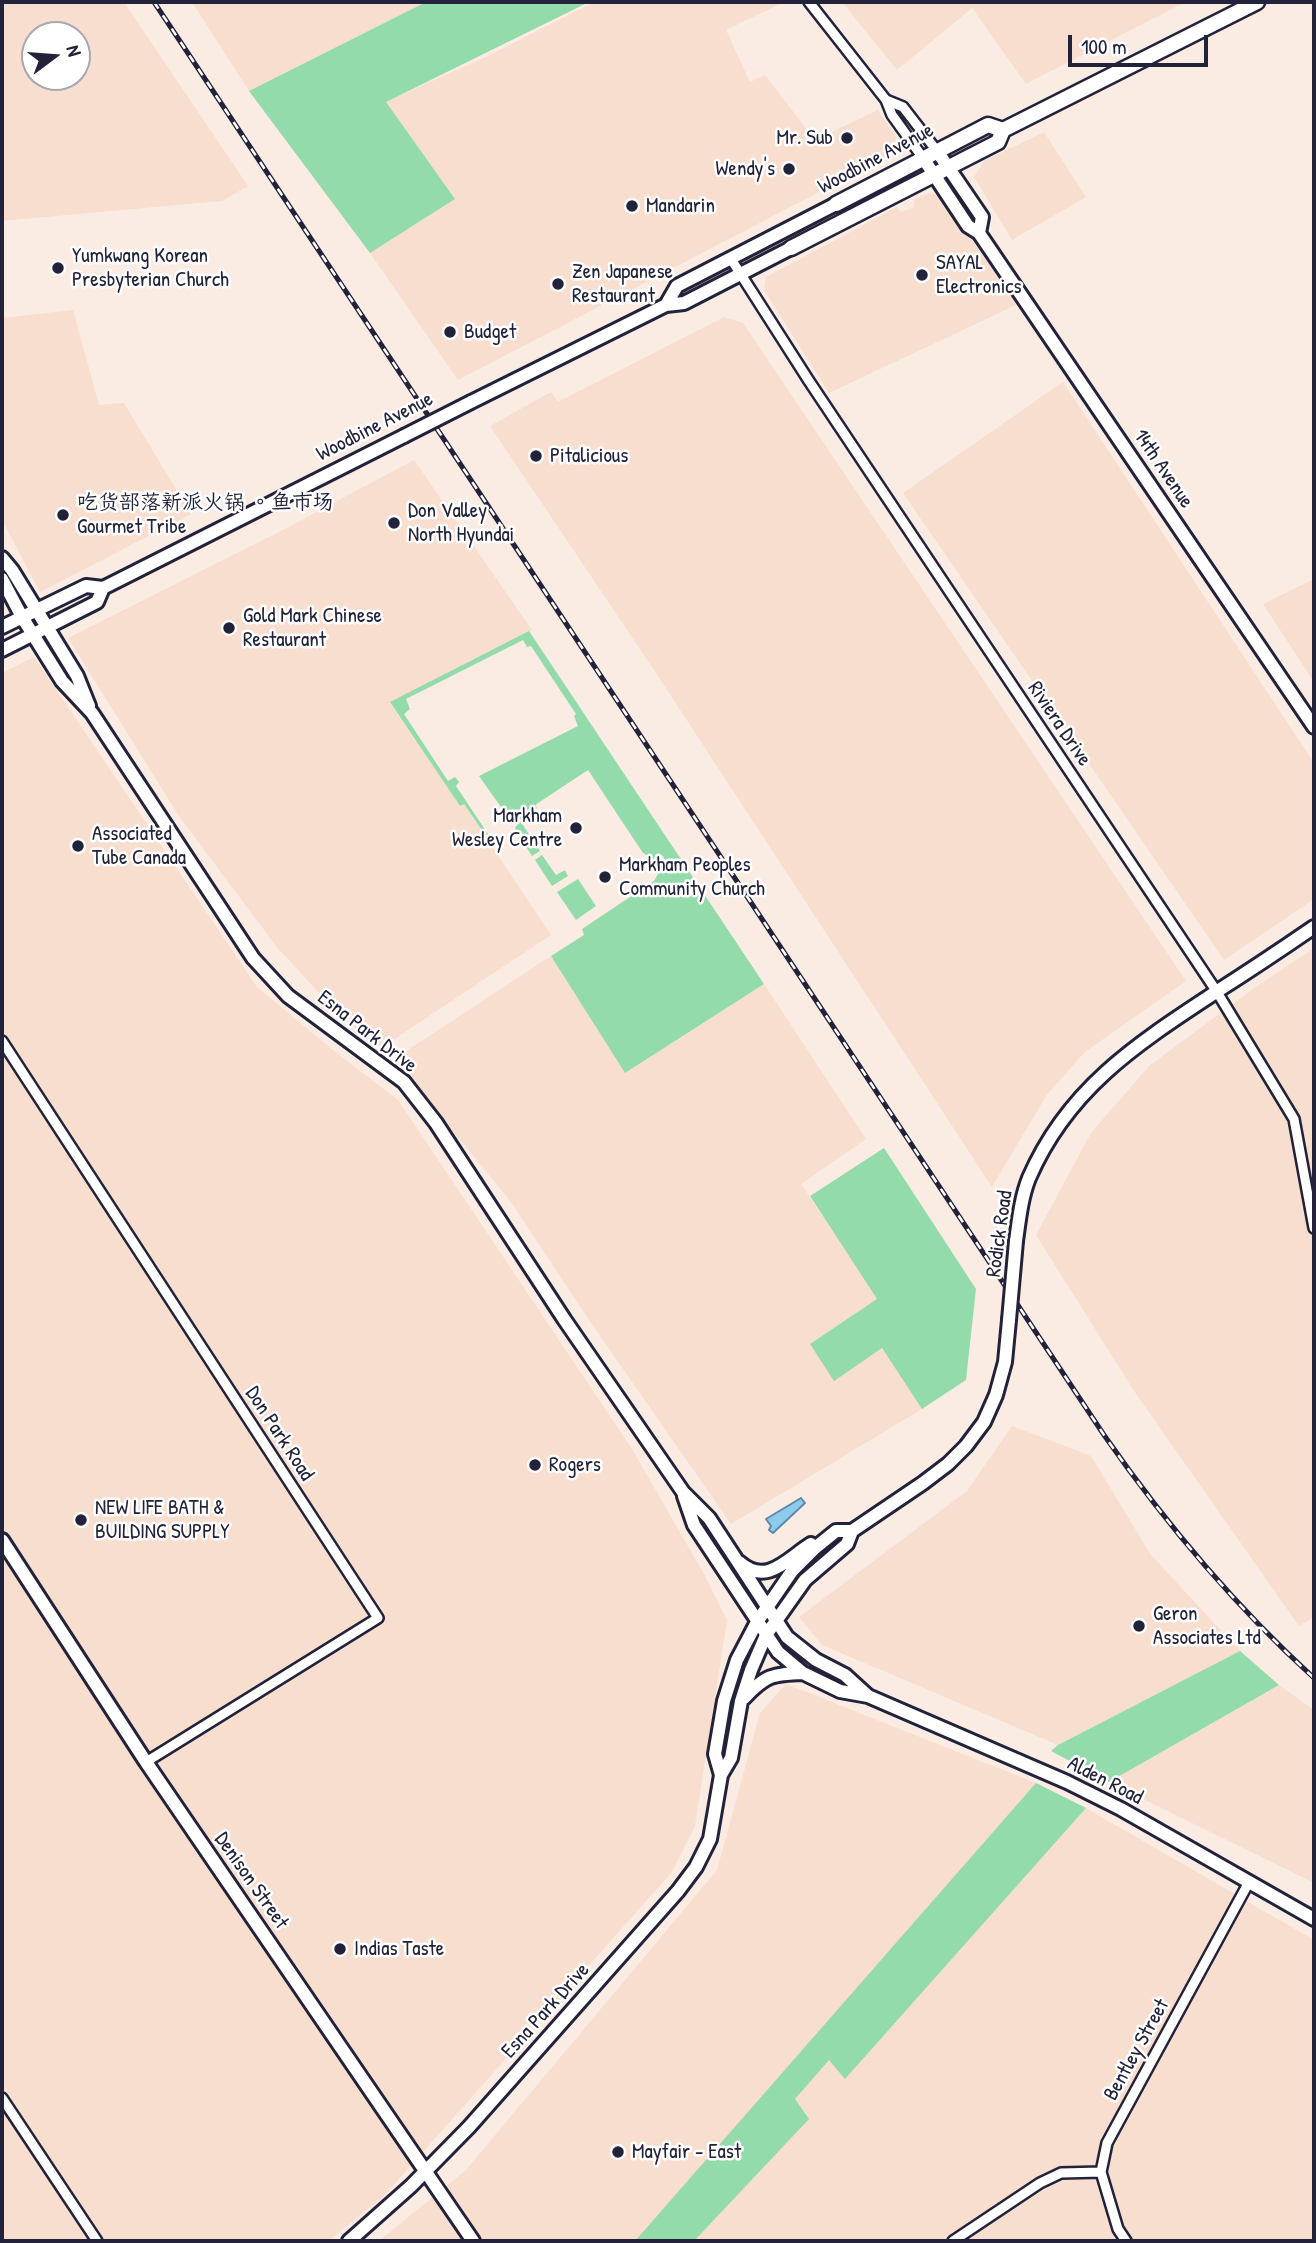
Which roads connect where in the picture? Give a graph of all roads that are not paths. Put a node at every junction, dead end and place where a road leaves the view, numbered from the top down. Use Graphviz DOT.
graph roads {
  1 [pos="809,2"];
  2 [pos="1257,2"];
  3 [pos="886,100"];
  4 [pos="1003,130"];
  5 [pos="937,151"];
  6 [pos="923,158"];
  7 [pos="948,166"];
  8 [pos="933,174"];
  9 [pos="870,186"];
  10 [pos="877,203"];
  11 [pos="836,204"];
  12 [pos="979,233"];
  13 [pos="792,248"];
  14 [pos="731,258"];
  15 [pos="741,275"];
  16 [pos="666,305"];
  17 [pos="2,558"];
  18 [pos="2,579"];
  19 [pos="103,588"];
  20 [pos="36,611"];
  21 [pos="22,617"];
  22 [pos="2,627"];
  23 [pos="47,628"];
  24 [pos="33,635"];
  25 [pos="2,650"];
  26 [pos="92,713"];
  27 [pos="1314,727"];
  28 [pos="1314,927"];
  29 [pos="1217,992"];
  30 [pos="2,1041"];
  31 [pos="1314,1228"];
  32 [pos="683,1492"];
  33 [pos="836,1531"];
  34 [pos="852,1531"];
  35 [pos="2,1540"];
  36 [pos="734,1557"];
  37 [pos="767,1607"];
  38 [pos="775,1620"];
  39 [pos="757,1622"];
  40 [pos="766,1635"];
  41 [pos="803,1673"];
  42 [pos="868,1696"];
  43 [pos="741,1701"];
  44 [pos="146,1762"];
  45 [pos="721,1775"];
  46 [pos="1249,1882"];
  47 [pos="1314,1919"];
  48 [pos="2,2098"];
  49 [pos="426,2170"];
  50 [pos="1101,2172"];
  51 [pos="97,2241"];
  52 [pos="349,2241"];
  53 [pos="473,2241"];
  54 [pos="953,2241"];
  55 [pos="1126,2241"];
  1 -- 3 [label="street, 14th Avenue"];
  2 -- 4 [label="main road, Woodbine Avenue"];
  3 -- 5 [label="street, 14th Avenue"];
  3 -- 6 [label="street, 14th Avenue"];
  4 -- 5 [label="main road, Woodbine Avenue"];
  4 -- 7 [label="main road, Woodbine Avenue"];
  5 -- 6 [label="main road, Woodbine Avenue"];
  5 -- 7 [label="main road, 14th Avenue"];
  6 -- 8 [label="main road, 14th Avenue"];
  6 -- 9 [label="main road, Woodbine Avenue"];
  7 -- 8 [label="main road, Woodbine Avenue"];
  7 -- 12 [label="main road, 14th Avenue"];
  8 -- 10 [label="main road, Woodbine Avenue"];
  8 -- 12 [label="main road, 14th Avenue"];
  9 -- 10 [label="main road"];
  9 -- 11 [label="main road, Woodbine Avenue"];
  10 -- 13 [label="main road, Woodbine Avenue"];
  11 -- 14 [label="main road, Woodbine Avenue"];
  12 -- 27 [label="main road, 14th Avenue"];
  13 -- 15 [label="main road, Woodbine Avenue"];
  14 -- 15 [label="street, Riviera Drive"];
  14 -- 16 [label="main road, Woodbine Avenue"];
  15 -- 16 [label="main road, Woodbine Avenue"];
  15 -- 29 [label="street, Riviera Drive"];
  16 -- 19 [label="main road, Woodbine Avenue, bridge"];
  17 -- 20 [label="main road, Esna Park Drive"];
  18 -- 21 [label="main road, Esna Park Drive"];
  19 -- 20 [label="main road, Woodbine Avenue"];
  19 -- 23 [label="main road, Woodbine Avenue"];
  20 -- 21 [label="main road, Woodbine Avenue"];
  20 -- 23 [label="main road, Esna Park Drive"];
  21 -- 22 [label="main road, Woodbine Avenue"];
  21 -- 24 [label="main road, Esna Park Drive"];
  23 -- 24 [label="main road, Woodbine Avenue"];
  23 -- 26 [label="main road, Esna Park Drive"];
  24 -- 25 [label="main road, Woodbine Avenue"];
  24 -- 26 [label="main road, Esna Park Drive"];
  26 -- 32 [label="main road, Esna Park Drive"];
  28 -- 29 [label="main road, Rodick Road"];
  29 -- 31 [label="street, Riviera Drive"];
  29 -- 34 [label="main road, Rodick Road, bridge"];
  30 -- 44 [label="street, Don Park Road"];
  32 -- 36 [label="main road, Esna Park Drive"];
  32 -- 39 [label="main road, Esna Park Drive"];
  33 -- 34 [label="main road"];
  33 -- 36 [label="main road"];
  33 -- 37 [label="main road"];
  34 -- 38 [label="main road, Rodick Road"];
  35 -- 44 [label="main road, Denison Street"];
  36 -- 37 [label="main road, Esna Park Drive"];
  37 -- 38 [label="main road, Esna Park Drive"];
  37 -- 39 [label="main road, Esna Park Drive"];
  38 -- 40 [label="main road, Esna Park Drive"];
  38 -- 42 [label="main road, Alden Road"];
  39 -- 40 [label="main road, Alden Road"];
  39 -- 45 [label="main road, Esna Park Drive"];
  40 -- 41 [label="main road, Alden Road"];
  40 -- 43 [label="main road, Esna Park Drive"];
  41 -- 42 [label="main road, Alden Road"];
  41 -- 43 [label="main road"];
  42 -- 46 [label="main road, Alden Road"];
  43 -- 45 [label="main road, Esna Park Drive"];
  44 -- 49 [label="main road, Denison Street"];
  45 -- 49 [label="main road, Esna Park Drive"];
  46 -- 47 [label="main road, Alden Road"];
  46 -- 50 [label="street, Bentley Street"];
  48 -- 51 [label="street"];
  49 -- 52 [label="main road, Esna Park Drive"];
  49 -- 53 [label="main road, Denison Street"];
  50 -- 54 [label="street"];
  50 -- 55 [label="street"];
}
